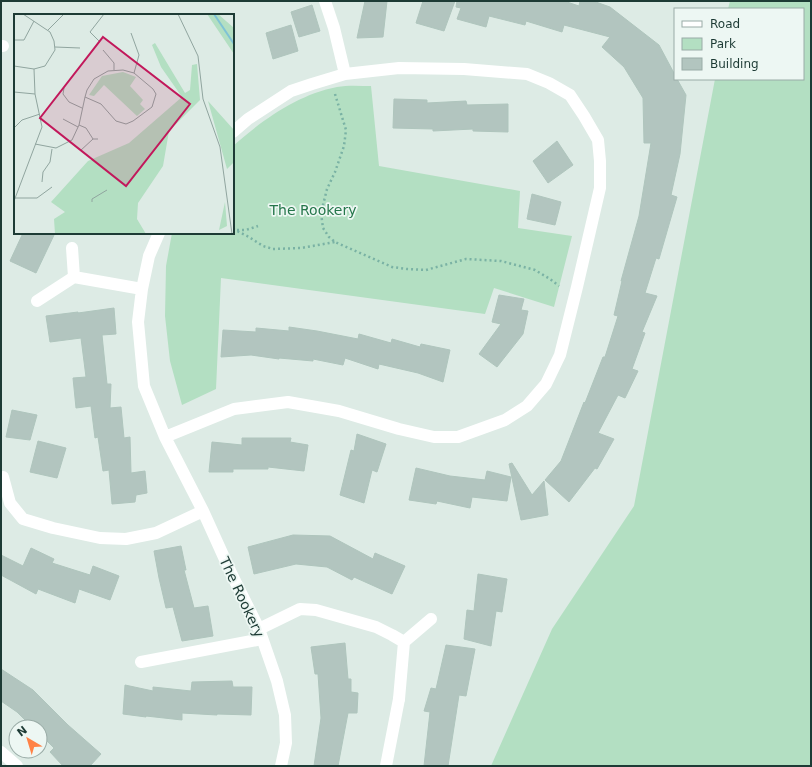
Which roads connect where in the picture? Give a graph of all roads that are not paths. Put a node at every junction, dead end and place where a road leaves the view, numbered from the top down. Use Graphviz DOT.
graph roads {
  1 [pos="325,1"];
  2 [pos="345,74"];
  3 [pos="234,131"];
  4 [pos="159,234"];
  5 [pos="72,248"];
  6 [pos="74,277"];
  7 [pos="142,289"];
  8 [pos="37,301"];
  9 [pos="165,437"];
  10 [pos="3,477"];
  11 [pos="203,511"];
  12 [pos="431,619"];
  13 [pos="260,634"];
  14 [pos="404,642"];
  15 [pos="141,662"];
  16 [pos="1,752"];
  17 [pos="17,766"];
  18 [pos="281,766"];
  19 [pos="386,766"];
  1 -- 2 [label="street"];
  2 -- 3 [label="street"];
  2 -- 9 [label="street"];
  4 -- 7 [label="street, The Rookery"];
  5 -- 6 [label="street"];
  6 -- 7 [label="street"];
  6 -- 8 [label="street"];
  7 -- 9 [label="street, The Rookery"];
  9 -- 11 [label="street, The Rookery"];
  10 -- 11 [label="street"];
  11 -- 13 [label="street, The Rookery"];
  12 -- 14 [label="street"];
  13 -- 14 [label="street"];
  13 -- 15 [label="street"];
  13 -- 18 [label="street, The Rookery"];
  14 -- 19 [label="street"];
  16 -- 17 [label="street"];
}
